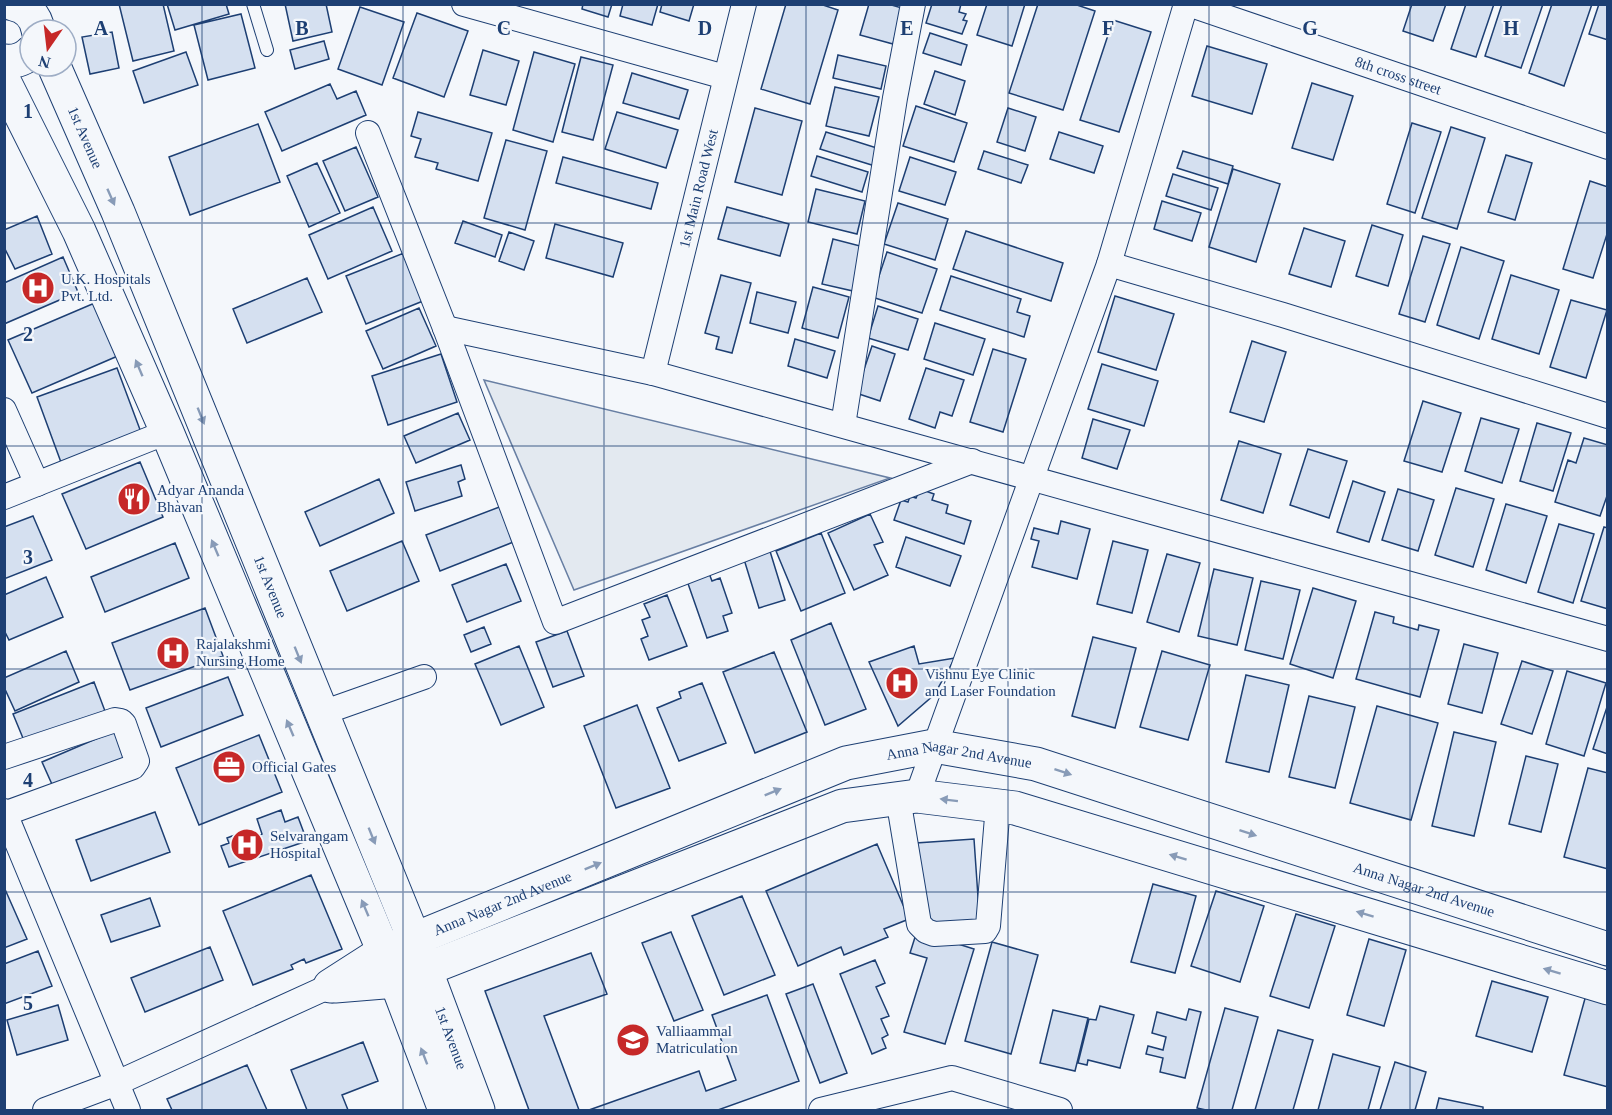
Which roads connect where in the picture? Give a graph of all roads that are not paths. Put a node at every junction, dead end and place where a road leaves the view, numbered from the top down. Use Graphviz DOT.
graph roads {
  1 [pos="253,4"];
  2 [pos="464,4"];
  3 [pos="744,4"];
  4 [pos="913,4"];
  5 [pos="1187,4"];
  6 [pos="267,50"];
  7 [pos="726,77"];
  8 [pos="59,78"];
  9 [pos="4,81"];
  10 [pos="368,133"];
  11 [pos="1608,147"];
  12 [pos="1109,264"];
  13 [pos="445,328"];
  14 [pos="653,372"];
  15 [pos="4,410"];
  16 [pos="1608,416"];
  17 [pos="843,425"];
  18 [pos="167,432"];
  19 [pos="972,462"];
  20 [pos="1030,478"];
  21 [pos="37,484"];
  22 [pos="4,497"];
  23 [pos="1608,639"];
  24 [pos="424,677"];
  25 [pos="322,713"];
  26 [pos="934,746"];
  27 [pos="4,757"];
  28 [pos="907,797"];
  29 [pos="998,806"];
  30 [pos="5,813"];
  31 [pos="414,939"];
  32 [pos="1608,949"];
  33 [pos="389,966"];
  34 [pos="426,970"];
  35 [pos="330,986"];
  36 [pos="1608,988"];
  37 [pos="117,1083"];
  38 [pos="45,1110"];
  39 [pos="128,1110"];
  40 [pos="446,1110"];
  41 [pos="478,1110"];
  42 [pos="821,1110"];
  43 [pos="1060,1110"];
  1 -- 6 [label="lane"];
  2 -- 7 [label="street"];
  3 -- 7 [label="street, 1st Main Road West"];
  4 -- 17 [label="street"];
  5 -- 11 [label="street, 8th cross street"];
  5 -- 12 [label="street"];
  7 -- 14 [label="street, 1st Main Road West"];
  8 -- 25 [label="main road, 1st Avenue, one-way"];
  18 -- 9 [label="main road, 1st Avenue, one-way"];
  10 -- 13 [label="street"];
  12 -- 16 [label="street"];
  12 -- 20 [label="street"];
  13 -- 14 [label="street"];
  13 -- 19 [label="street"];
  14 -- 17 [label="street"];
  15 -- 21 [label="street"];
  17 -- 19 [label="street"];
  18 -- 21 [label="street"];
  33 -- 18 [label="main road, 1st Avenue, one-way"];
  19 -- 20 [label="street"];
  20 -- 23 [label="street"];
  20 -- 26 [label="street"];
  21 -- 22 [label="street"];
  24 -- 25 [label="street"];
  25 -- 31 [label="main road, 1st Avenue, one-way"];
  26 -- 28 [label="street"];
  31 -- 26 [label="main road, Anna Nagar 2nd Avenue, one-way"];
  26 -- 32 [label="main road, Anna Nagar 2nd Avenue, one-way"];
  27 -- 30 [label="street"];
  29 -- 28 [label="main road, Anna Nagar 2nd Avenue, one-way"];
  28 -- 29 [label="street"];
  28 -- 34 [label="main road, Anna Nagar 2nd Avenue"];
  36 -- 29 [label="main road, Anna Nagar 2nd Avenue, one-way"];
  30 -- 37 [label="street"];
  31 -- 33 [label="main road, Anna Nagar 2nd Avenue"];
  31 -- 34 [label="main road, 1st Avenue"];
  33 -- 34 [label="main road, Anna Nagar 2nd Avenue"];
  33 -- 35 [label="main road, Anna Nagar 2nd Avenue"];
  40 -- 33 [label="main road, 1st Avenue, one-way"];
  34 -- 41 [label="main road, 1st Avenue"];
  35 -- 37 [label="street"];
  37 -- 38 [label="street"];
  37 -- 39 [label="street"];
  42 -- 43 [label="street"];
}
